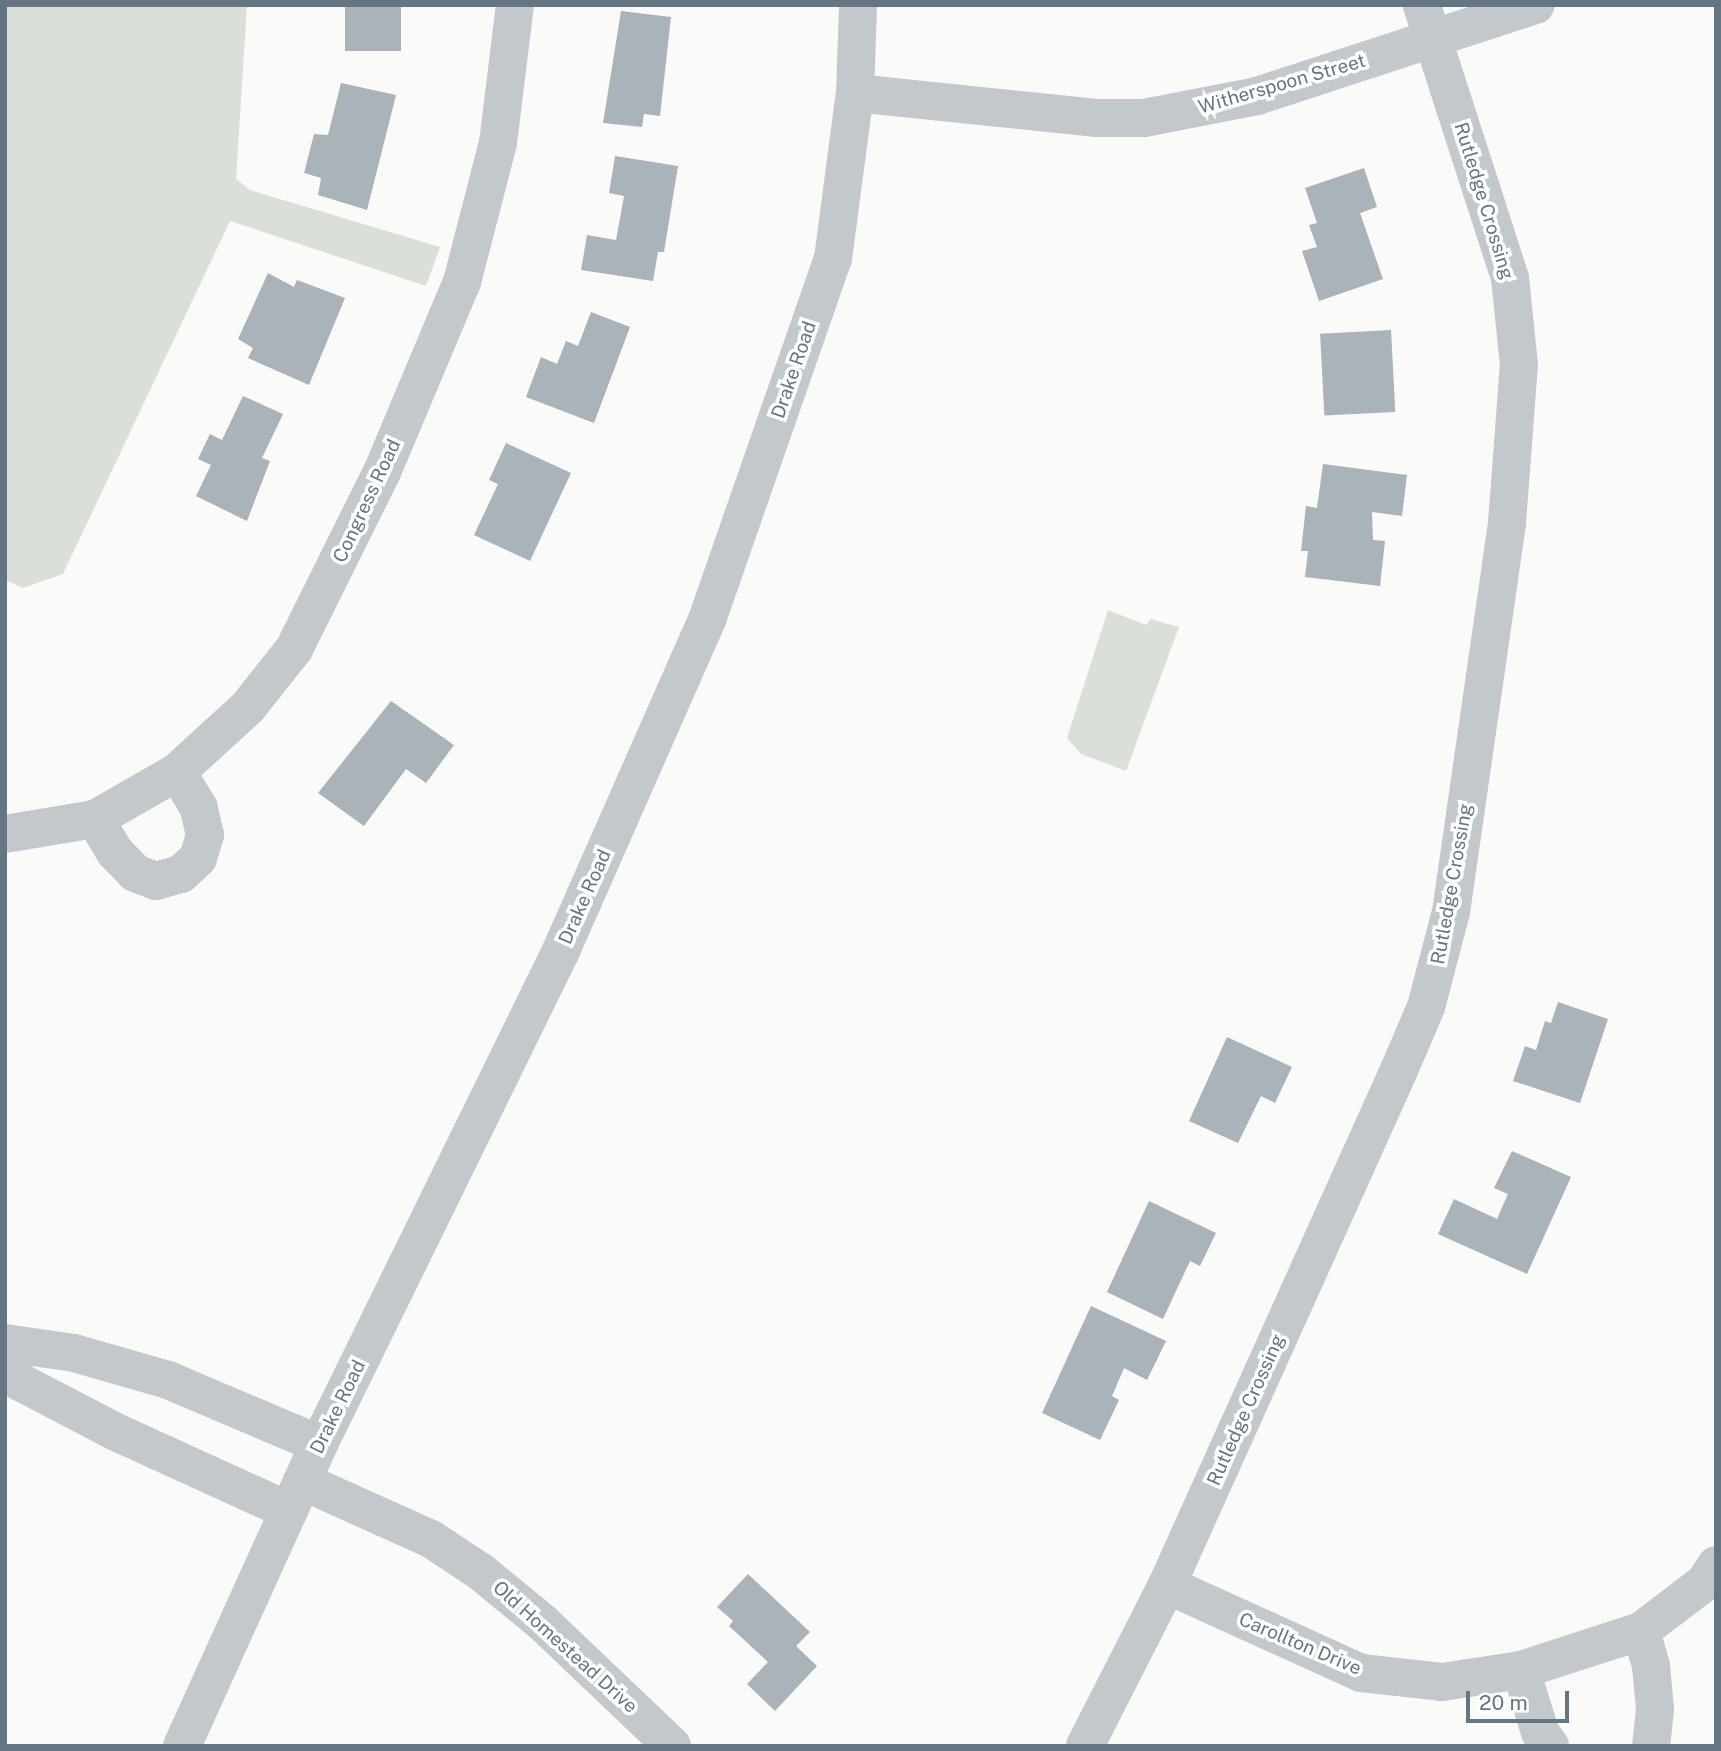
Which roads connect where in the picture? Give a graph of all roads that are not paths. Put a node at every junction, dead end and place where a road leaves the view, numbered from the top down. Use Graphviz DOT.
graph roads {
  1 [pos="515,5"];
  2 [pos="858,5"];
  3 [pos="1535,5"];
  4 [pos="1427,22"];
  5 [pos="855,93"];
  6 [pos="177,772"];
  7 [pos="95,819"];
  8 [pos="5,834"];
  9 [pos="5,1343"];
  10 [pos="5,1361"];
  11 [pos="319,1444"];
  12 [pos="295,1496"];
  13 [pos="1716,1565"];
  14 [pos="1167,1586"];
  15 [pos="1641,1631"];
  16 [pos="1521,1670"];
  17 [pos="182,1746"];
  18 [pos="672,1746"];
  19 [pos="1085,1746"];
  20 [pos="1549,1746"];
  21 [pos="1651,1746"];
  1 -- 6 [label="street, Congress Road"];
  2 -- 5 [label="street, Drake Road"];
  3 -- 4 [label="street, Witherspoon Street"];
  4 -- 5 [label="street, Witherspoon Street"];
  4 -- 14 [label="street, Rutledge Crossing"];
  5 -- 11 [label="street, Drake Road"];
  6 -- 7 [label="street, Congress Road"];
  6 -- 7 [label="street"];
  7 -- 8 [label="street, Congress Road"];
  9 -- 11 [label="street"];
  10 -- 12 [label="street, Old Homestead Drive"];
  11 -- 12 [label="street, Drake Road"];
  12 -- 17 [label="street, Drake Road"];
  12 -- 18 [label="street, Old Homestead Drive"];
  13 -- 15 [label="street, Carollton Drive"];
  14 -- 16 [label="street, Carollton Drive"];
  14 -- 19 [label="street, Rutledge Crossing"];
  15 -- 16 [label="street, Carollton Drive"];
  15 -- 21 [label="street"];
  16 -- 20 [label="street"];
}
